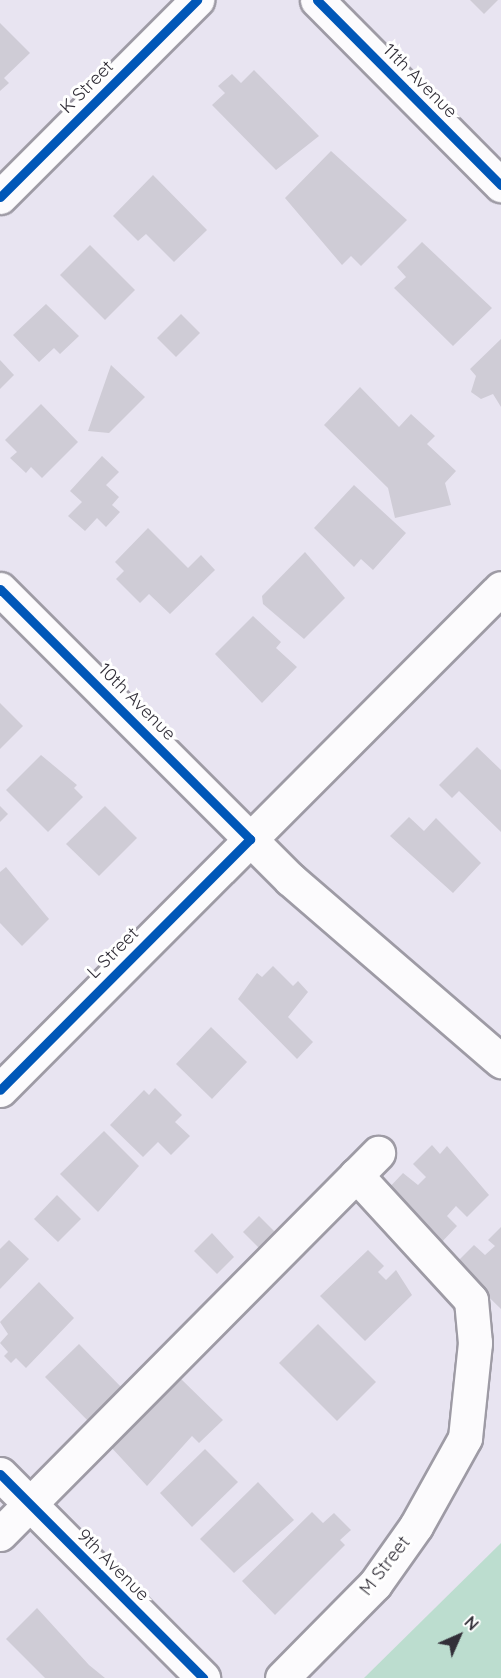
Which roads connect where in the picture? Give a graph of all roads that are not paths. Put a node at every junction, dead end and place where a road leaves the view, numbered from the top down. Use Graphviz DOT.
graph roads {
  1 [pos="197,0"];
  2 [pos="317,0"];
  3 [pos="501,185"];
  4 [pos="0,197"];
  5 [pos="501,588"];
  6 [pos="0,589"];
  7 [pos="250,839"];
  8 [pos="501,1061"];
  9 [pos="0,1090"];
  10 [pos="0,1474"];
  11 [pos="30,1505"];
  12 [pos="0,1534"];
  13 [pos="203,1678"];
  14 [pos="282,1678"];
  1 -- 4 [label="street, K Street"];
  2 -- 3 [label="street, 11th Avenue"];
  5 -- 7 [label="street, L Street"];
  6 -- 7 [label="street, 10th Avenue"];
  7 -- 8 [label="street, 10th Avenue"];
  7 -- 9 [label="street, L Street"];
  10 -- 11 [label="street, 9th Avenue"];
  11 -- 12 [label="street"];
  11 -- 13 [label="street, 9th Avenue"];
  11 -- 14 [label="street, M Street"];
}
